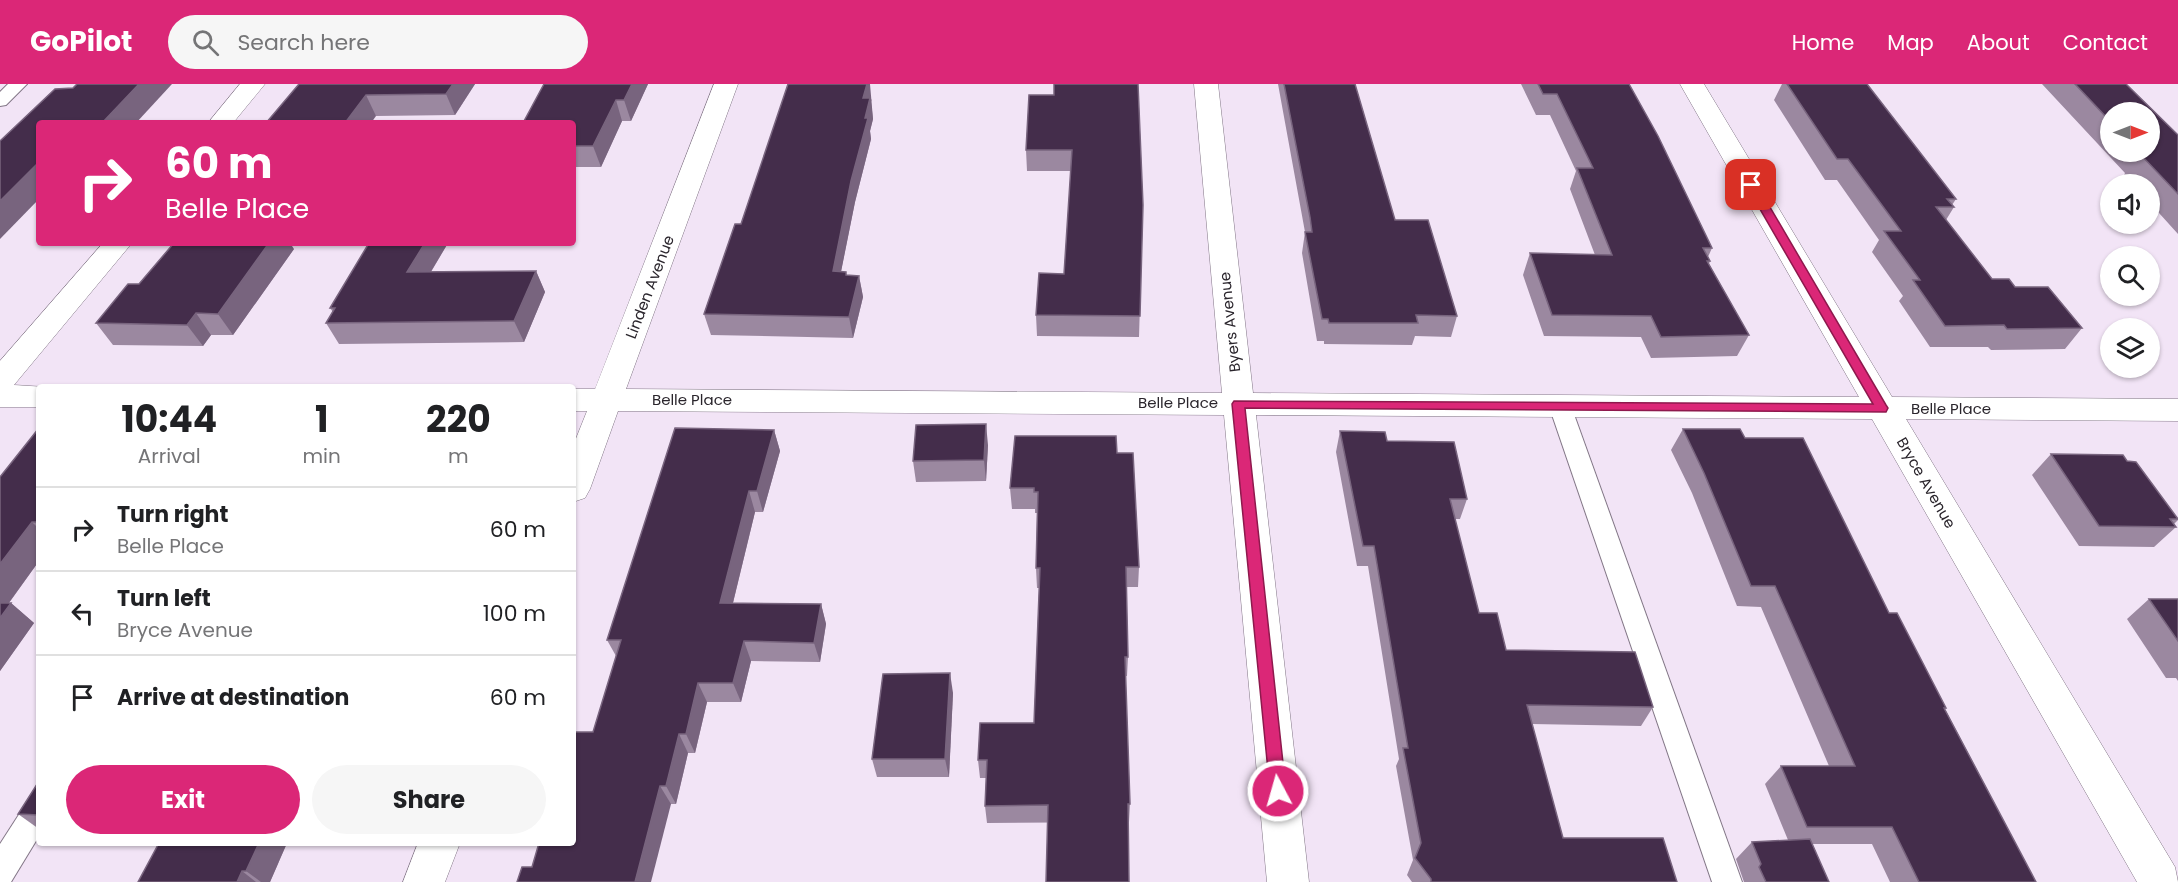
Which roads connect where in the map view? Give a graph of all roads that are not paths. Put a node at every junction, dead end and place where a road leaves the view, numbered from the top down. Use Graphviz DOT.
graph roads {
  1 [pos="18,84"];
  2 [pos="254,84"];
  3 [pos="726,84"];
  4 [pos="1206,84"];
  5 [pos="1692,84"];
  6 [pos="0,101"];
  7 [pos="223,120"];
  8 [pos="115,246"];
  9 [pos="0,381"];
  10 [pos="0,396"];
  11 [pos="36,396"];
  12 [pos="576,400"];
  13 [pos="607,400"];
  14 [pos="1239,404"];
  15 [pos="1560,406"];
  16 [pos="1882,408"];
  17 [pos="2178,410"];
  18 [pos="576,481"];
  19 [pos="36,814"];
  20 [pos="438,846"];
  21 [pos="0,872"];
  22 [pos="424,882"];
  23 [pos="1288,882"];
  24 [pos="1727,882"];
  25 [pos="2160,882"];
  1 -- 6 [label="lane"];
  2 -- 7 [label="street"];
  3 -- 13 [label="street, Linden Avenue"];
  4 -- 14 [label="street, Byers Avenue"];
  5 -- 16 [label="street, Bryce Avenue"];
  8 -- 9 [label="street"];
  10 -- 11 [label="street"];
  12 -- 13 [label="street, Belle Place"];
  13 -- 14 [label="street, Belle Place"];
  13 -- 18 [label="street, Linden Avenue"];
  14 -- 15 [label="street, Belle Place"];
  14 -- 23 [label="street, Byers Avenue"];
  15 -- 16 [label="street, Belle Place"];
  15 -- 24 [label="lane"];
  16 -- 17 [label="street, Belle Place"];
  16 -- 25 [label="street, Bryce Avenue"];
  19 -- 21 [label="lane"];
  20 -- 22 [label="street"];
}
